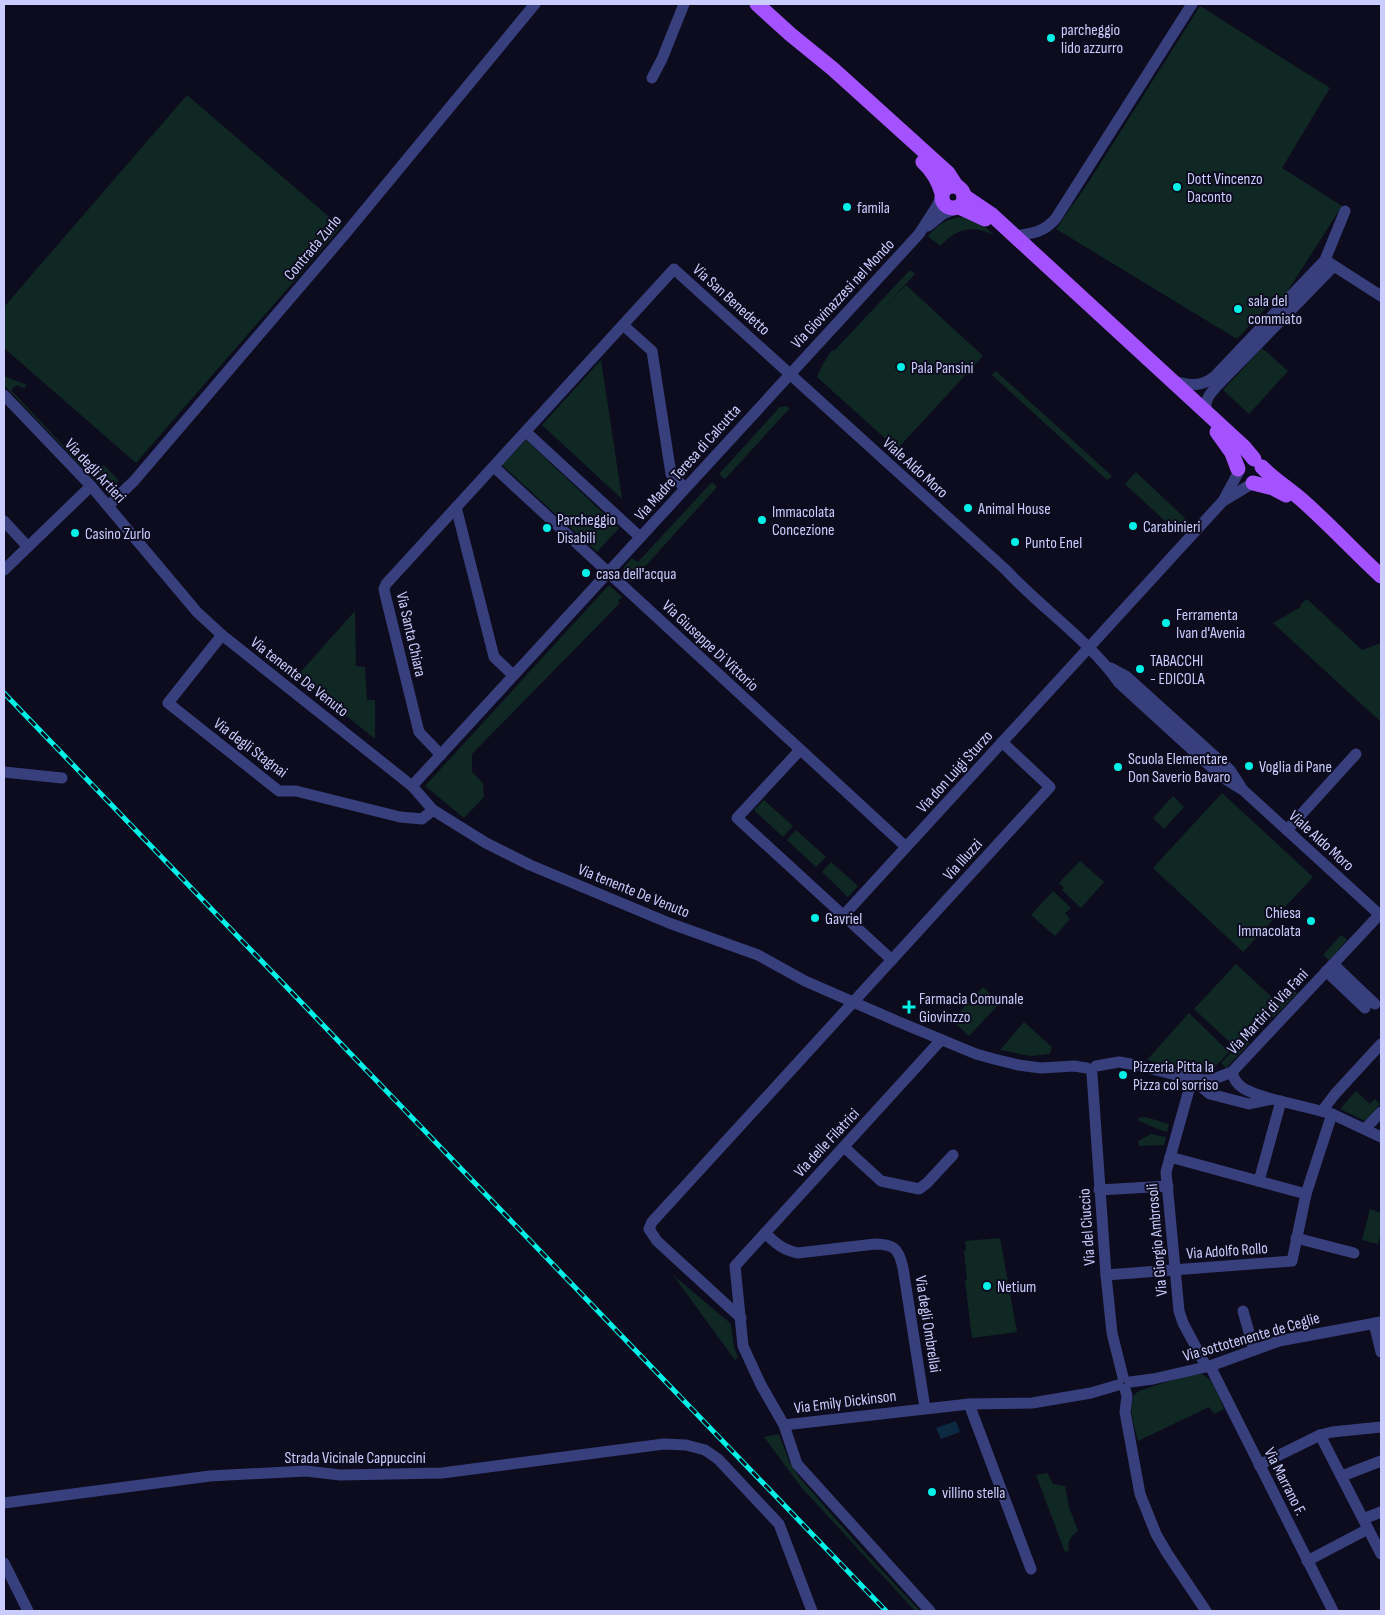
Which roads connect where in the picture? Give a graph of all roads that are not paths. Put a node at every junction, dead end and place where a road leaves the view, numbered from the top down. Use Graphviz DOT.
graph roads {
  1 [pos="535,4"];
  2 [pos="684,4"];
  3 [pos="757,4"];
  4 [pos="1192,4"];
  5 [pos="790,34"];
  6 [pos="652,78"];
  7 [pos="942,195"];
  8 [pos="959,200"];
  9 [pos="1346,211"];
  10 [pos="919,234"];
  11 [pos="1015,236"];
  12 [pos="1330,263"];
  13 [pos="1381,296"];
  14 [pos="623,325"];
  15 [pos="790,374"];
  16 [pos="1173,381"];
  17 [pos="4,396"];
  18 [pos="1206,412"];
  19 [pos="526,432"];
  20 [pos="1258,463"];
  21 [pos="494,467"];
  22 [pos="1238,471"];
  23 [pos="1253,483"];
  24 [pos="90,486"];
  25 [pos="685,488"];
  26 [pos="1223,501"];
  27 [pos="108,506"];
  28 [pos="456,507"];
  29 [pos="4,521"];
  30 [pos="640,538"];
  31 [pos="28,546"];
  32 [pos="1350,547"];
  33 [pos="4,570"];
  34 [pos="608,573"];
  35 [pos="1381,576"];
  36 [pos="222,635"];
  37 [pos="1088,648"];
  38 [pos="513,675"];
  39 [pos="1002,742"];
  40 [pos="800,750"];
  41 [pos="1356,754"];
  42 [pos="441,755"];
  43 [pos="4,772"];
  44 [pos="62,778"];
  45 [pos="412,786"];
  46 [pos="433,810"];
  47 [pos="1287,830"];
  48 [pos="906,847"];
  49 [pos="1381,914"];
  50 [pos="843,916"];
  51 [pos="892,960"];
  52 [pos="1330,968"];
  53 [pos="855,1002"];
  54 [pos="1370,1006"];
  55 [pos="942,1040"];
  56 [pos="1381,1044"];
  57 [pos="1092,1069"];
  58 [pos="1232,1072"];
  59 [pos="1192,1079"];
  60 [pos="1277,1100"];
  61 [pos="1381,1112"];
  62 [pos="1327,1113"];
  63 [pos="1365,1129"];
  64 [pos="1381,1137"];
  65 [pos="844,1147"];
  66 [pos="953,1154"];
  67 [pos="1170,1157"];
  68 [pos="1260,1181"];
  69 [pos="1168,1186"];
  70 [pos="1099,1190"];
  71 [pos="1306,1194"];
  72 [pos="765,1233"];
  73 [pos="1296,1238"];
  74 [pos="1354,1253"];
  75 [pos="1174,1270"];
  76 [pos="1106,1275"];
  77 [pos="1243,1311"];
  78 [pos="741,1318"];
  79 [pos="1378,1322"];
  80 [pos="1254,1350"];
  81 [pos="1381,1352"];
  82 [pos="1208,1366"];
  83 [pos="1124,1383"];
  84 [pos="969,1404"];
  85 [pos="926,1408"];
  86 [pos="784,1424"];
  87 [pos="1381,1427"];
  88 [pos="1320,1435"];
  89 [pos="1381,1461"];
  90 [pos="1259,1465"];
  91 [pos="1342,1476"];
  92 [pos="4,1503"];
  93 [pos="1381,1512"];
  94 [pos="1365,1524"];
  95 [pos="1381,1554"];
  96 [pos="1307,1561"];
  97 [pos="4,1563"];
  98 [pos="1031,1569"];
  99 [pos="28,1611"];
  100 [pos="812,1611"];
  101 [pos="930,1611"];
  102 [pos="1206,1611"];
  103 [pos="1333,1611"];
  1 -- 27 [label="street, Contrada Zurlo"];
  2 -- 6 [label="street"];
  3 -- 5 [label="main road"];
  4 -- 11 [label="street"];
  5 -- 7 [label="main road"];
  5 -- 8 [label="main road"];
  7 -- 8 [label="main road"];
  7 -- 10 [label="street, Via Giovinazzesi nel Mondo"];
  8 -- 10 [label="street, Via Giovinazzesi nel Mondo"];
  8 -- 11 [label="main road"];
  8 -- 22 [label="main road"];
  9 -- 12 [label="street"];
  10 -- 15 [label="street, Via Giovinazzesi nel Mondo"];
  11 -- 16 [label="main road"];
  12 -- 13 [label="street"];
  12 -- 16 [label="street"];
  12 -- 18 [label="street"];
  14 -- 15 [label="street, Via San Benedetto"];
  14 -- 19 [label="street"];
  14 -- 25 [label="street"];
  15 -- 25 [label="street, Via Madre Teresa di Calcutta"];
  15 -- 37 [label="street, Viale Aldo Moro"];
  16 -- 18 [label="main road"];
  17 -- 24 [label="street, Via degli Artieri"];
  18 -- 20 [label="main road"];
  19 -- 21 [label="street"];
  19 -- 30 [label="street"];
  20 -- 22 [label="main road"];
  20 -- 23 [label="main road"];
  20 -- 32 [label="main road"];
  21 -- 28 [label="street"];
  21 -- 34 [label="street, Via Giuseppe Di Vittorio"];
  22 -- 23 [label="main road"];
  22 -- 26 [label="street"];
  23 -- 26 [label="street"];
  23 -- 32 [label="main road"];
  24 -- 27 [label="street, Via degli Artieri"];
  24 -- 31 [label="street"];
  25 -- 30 [label="street, Via Madre Teresa di Calcutta"];
  26 -- 37 [label="street, Via don Luigi Sturzo"];
  27 -- 36 [label="street, Via degli Artieri"];
  28 -- 38 [label="street"];
  28 -- 42 [label="street, Via Santa Chiara"];
  29 -- 31 [label="street"];
  30 -- 34 [label="street, Via Madre Teresa di Calcutta"];
  31 -- 33 [label="street"];
  32 -- 35 [label="main road"];
  34 -- 38 [label="street, Via Madre Teresa di Calcutta"];
  34 -- 40 [label="street, Via Giuseppe Di Vittorio"];
  36 -- 45 [label="street, Via tenente De Venuto"];
  36 -- 46 [label="street, Via degli Stagnai"];
  37 -- 39 [label="street, Via don Luigi Sturzo"];
  37 -- 47 [label="street, Viale Aldo Moro"];
  38 -- 42 [label="street, Via Madre Teresa di Calcutta"];
  39 -- 48 [label="street, Via don Luigi Sturzo"];
  39 -- 51 [label="street, Via Illuzzi"];
  40 -- 48 [label="street, Via Giuseppe Di Vittorio"];
  40 -- 50 [label="street"];
  41 -- 47 [label="street"];
  42 -- 45 [label="street, Via Madre Teresa di Calcutta"];
  43 -- 44 [label="street"];
  45 -- 46 [label="street, Via tenente De Venuto"];
  46 -- 53 [label="street, Via tenente De Venuto"];
  47 -- 49 [label="street, Viale Aldo Moro"];
  48 -- 50 [label="street, Via don Luigi Sturzo"];
  49 -- 52 [label="street, Via Martiri di Via Fani"];
  50 -- 51 [label="street"];
  51 -- 53 [label="street, Via Illuzzi"];
  52 -- 54 [label="street"];
  52 -- 58 [label="street, Via Martiri di Via Fani"];
  53 -- 55 [label="street, Via tenente De Venuto"];
  53 -- 78 [label="street, Via Illuzzi"];
  55 -- 57 [label="street, Via tenente De Venuto"];
  55 -- 65 [label="street, Via delle Filatrici"];
  56 -- 62 [label="street"];
  57 -- 59 [label="street, Via tenente De Venuto"];
  57 -- 70 [label="street, Via del Ciuccio"];
  58 -- 59 [label="street"];
  58 -- 60 [label="street"];
  59 -- 60 [label="street, Via tenente De Venuto"];
  59 -- 67 [label="street, Via Giorgio Ambrosoli"];
  60 -- 62 [label="street, Via tenente De Venuto"];
  60 -- 68 [label="street"];
  61 -- 63 [label="street"];
  62 -- 63 [label="street, Via tenente De Venuto"];
  62 -- 71 [label="street"];
  63 -- 64 [label="street, Via tenente De Venuto"];
  65 -- 66 [label="street"];
  65 -- 72 [label="street, Via delle Filatrici"];
  67 -- 68 [label="street"];
  67 -- 69 [label="street, Via Giorgio Ambrosoli"];
  68 -- 71 [label="street"];
  69 -- 70 [label="street"];
  69 -- 75 [label="street, Via Giorgio Ambrosoli"];
  70 -- 76 [label="street, Via del Ciuccio"];
  71 -- 73 [label="street"];
  72 -- 78 [label="street, Via delle Filatrici"];
  72 -- 85 [label="street, Via degli Ombrellai"];
  73 -- 74 [label="street"];
  73 -- 75 [label="street, Via Adolfo Rollo"];
  75 -- 76 [label="street, Via Adolfo Rollo"];
  75 -- 82 [label="street, Via Giorgio Ambrosoli"];
  76 -- 83 [label="street, Via del Ciuccio"];
  77 -- 80 [label="street"];
  78 -- 86 [label="street"];
  79 -- 80 [label="street, Via sottotenente de Ceglie"];
  79 -- 81 [label="street"];
  80 -- 82 [label="street, Via sottotenente de Ceglie"];
  82 -- 83 [label="street, Via sottotenente de Ceglie"];
  82 -- 90 [label="street, Via Marrano F."];
  83 -- 84 [label="street, Via Emily Dickinson"];
  83 -- 102 [label="street"];
  84 -- 85 [label="street, Via Emily Dickinson"];
  84 -- 98 [label="street"];
  85 -- 86 [label="street, Via Emily Dickinson"];
  86 -- 101 [label="street, Via Emily Dickinson"];
  87 -- 88 [label="street"];
  88 -- 90 [label="street"];
  88 -- 91 [label="street"];
  89 -- 91 [label="street"];
  90 -- 96 [label="street, Via Marrano F."];
  91 -- 94 [label="street"];
  92 -- 100 [label="street, Strada Vicinale Cappuccini"];
  93 -- 94 [label="street"];
  94 -- 95 [label="street"];
  94 -- 96 [label="street"];
  96 -- 103 [label="street, Via Marrano F."];
  97 -- 99 [label="street"];
}
